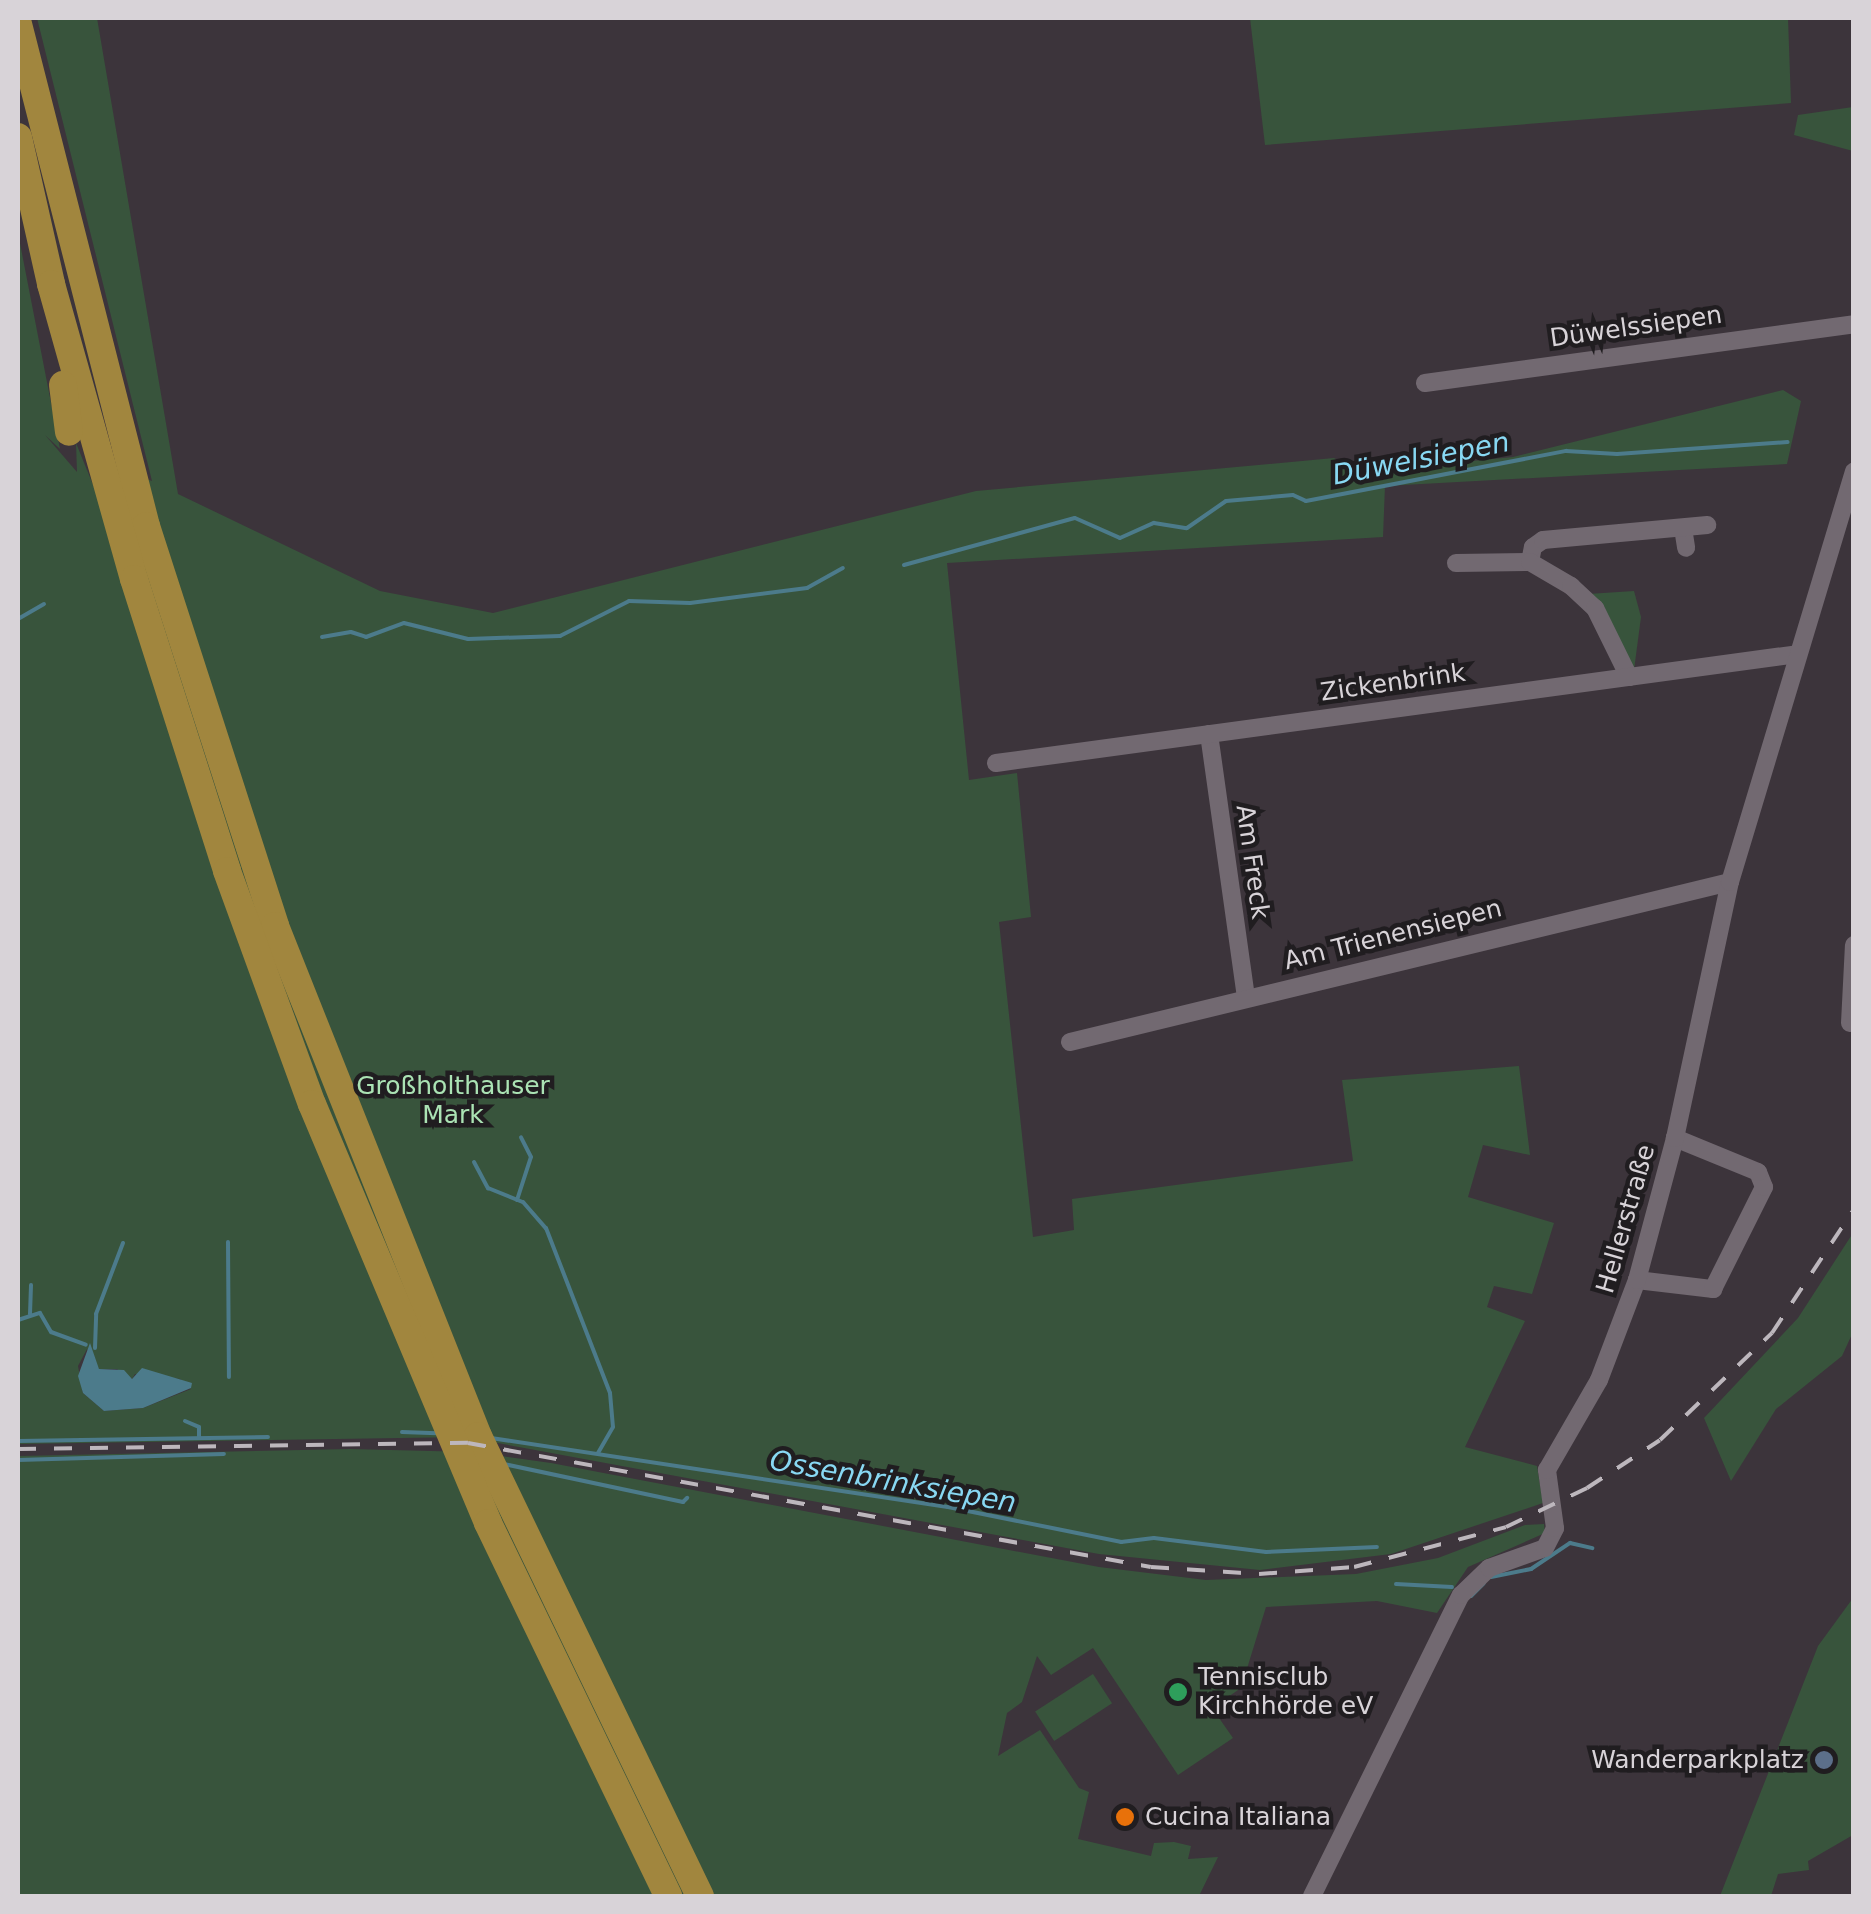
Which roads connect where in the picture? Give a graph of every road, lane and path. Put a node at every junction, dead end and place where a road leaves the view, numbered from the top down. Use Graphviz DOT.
graph roads {
  1 [pos="18,24"];
  2 [pos="18,137"];
  3 [pos="51,284"];
  4 [pos="1854,324"];
  5 [pos="1425,383"];
  6 [pos="109,386"];
  7 [pos="68,432"];
  8 [pos="144,468"];
  9 [pos="1853,477"];
  10 [pos="1707,526"];
  11 [pos="1683,528"];
  12 [pos="1686,548"];
  13 [pos="1530,562"];
  14 [pos="1456,563"];
  15 [pos="1798,654"];
  16 [pos="1629,677"];
  17 [pos="1209,734"];
  18 [pos="996,762"];
  19 [pos="179,790"];
  20 [pos="270,869"];
  21 [pos="227,871"];
  22 [pos="1730,882"];
  23 [pos="275,926"];
  24 [pos="1854,944"];
  25 [pos="1246,998"];
  26 [pos="1850,1023"];
  27 [pos="1070,1042"];
  28 [pos="1675,1138"];
  29 [pos="1637,1280"];
  30 [pos="539,1603"];
  31 [pos="694,1886"];
  32 [pos="663,1887"];
  33 [pos="1312,1896"];
  1 -- 6 [label="highway"];
  2 -- 3 [label="highway"];
  3 -- 7 [label="highway"];
  3 -- 21 [label="highway"];
  4 -- 5 [label="street, Düwelssiepen"];
  6 -- 8 [label="highway"];
  6 -- 23 [label="highway"];
  9 -- 15 [label="street, Hellerstraße"];
  10 -- 11 [label="street"];
  11 -- 12 [label="street"];
  11 -- 13 [label="street"];
  13 -- 14 [label="street"];
  13 -- 16 [label="street"];
  15 -- 16 [label="street, Zickenbrink"];
  15 -- 22 [label="street, Hellerstraße"];
  16 -- 17 [label="street, Zickenbrink"];
  17 -- 18 [label="street, Zickenbrink"];
  17 -- 25 [label="street, Am Freck"];
  19 -- 21 [label="highway"];
  20 -- 23 [label="highway"];
  21 -- 30 [label="highway"];
  22 -- 25 [label="street, Am Trienensiepen"];
  22 -- 28 [label="street, Hellerstraße"];
  23 -- 30 [label="highway"];
  24 -- 26 [label="street"];
  25 -- 27 [label="street, Am Trienensiepen"];
  28 -- 29 [label="street, Hellerstraße"];
  28 -- 29 [label="street"];
  29 -- 33 [label="street, Hellerstraße"];
  30 -- 31 [label="highway"];
  30 -- 32 [label="highway"];
}
